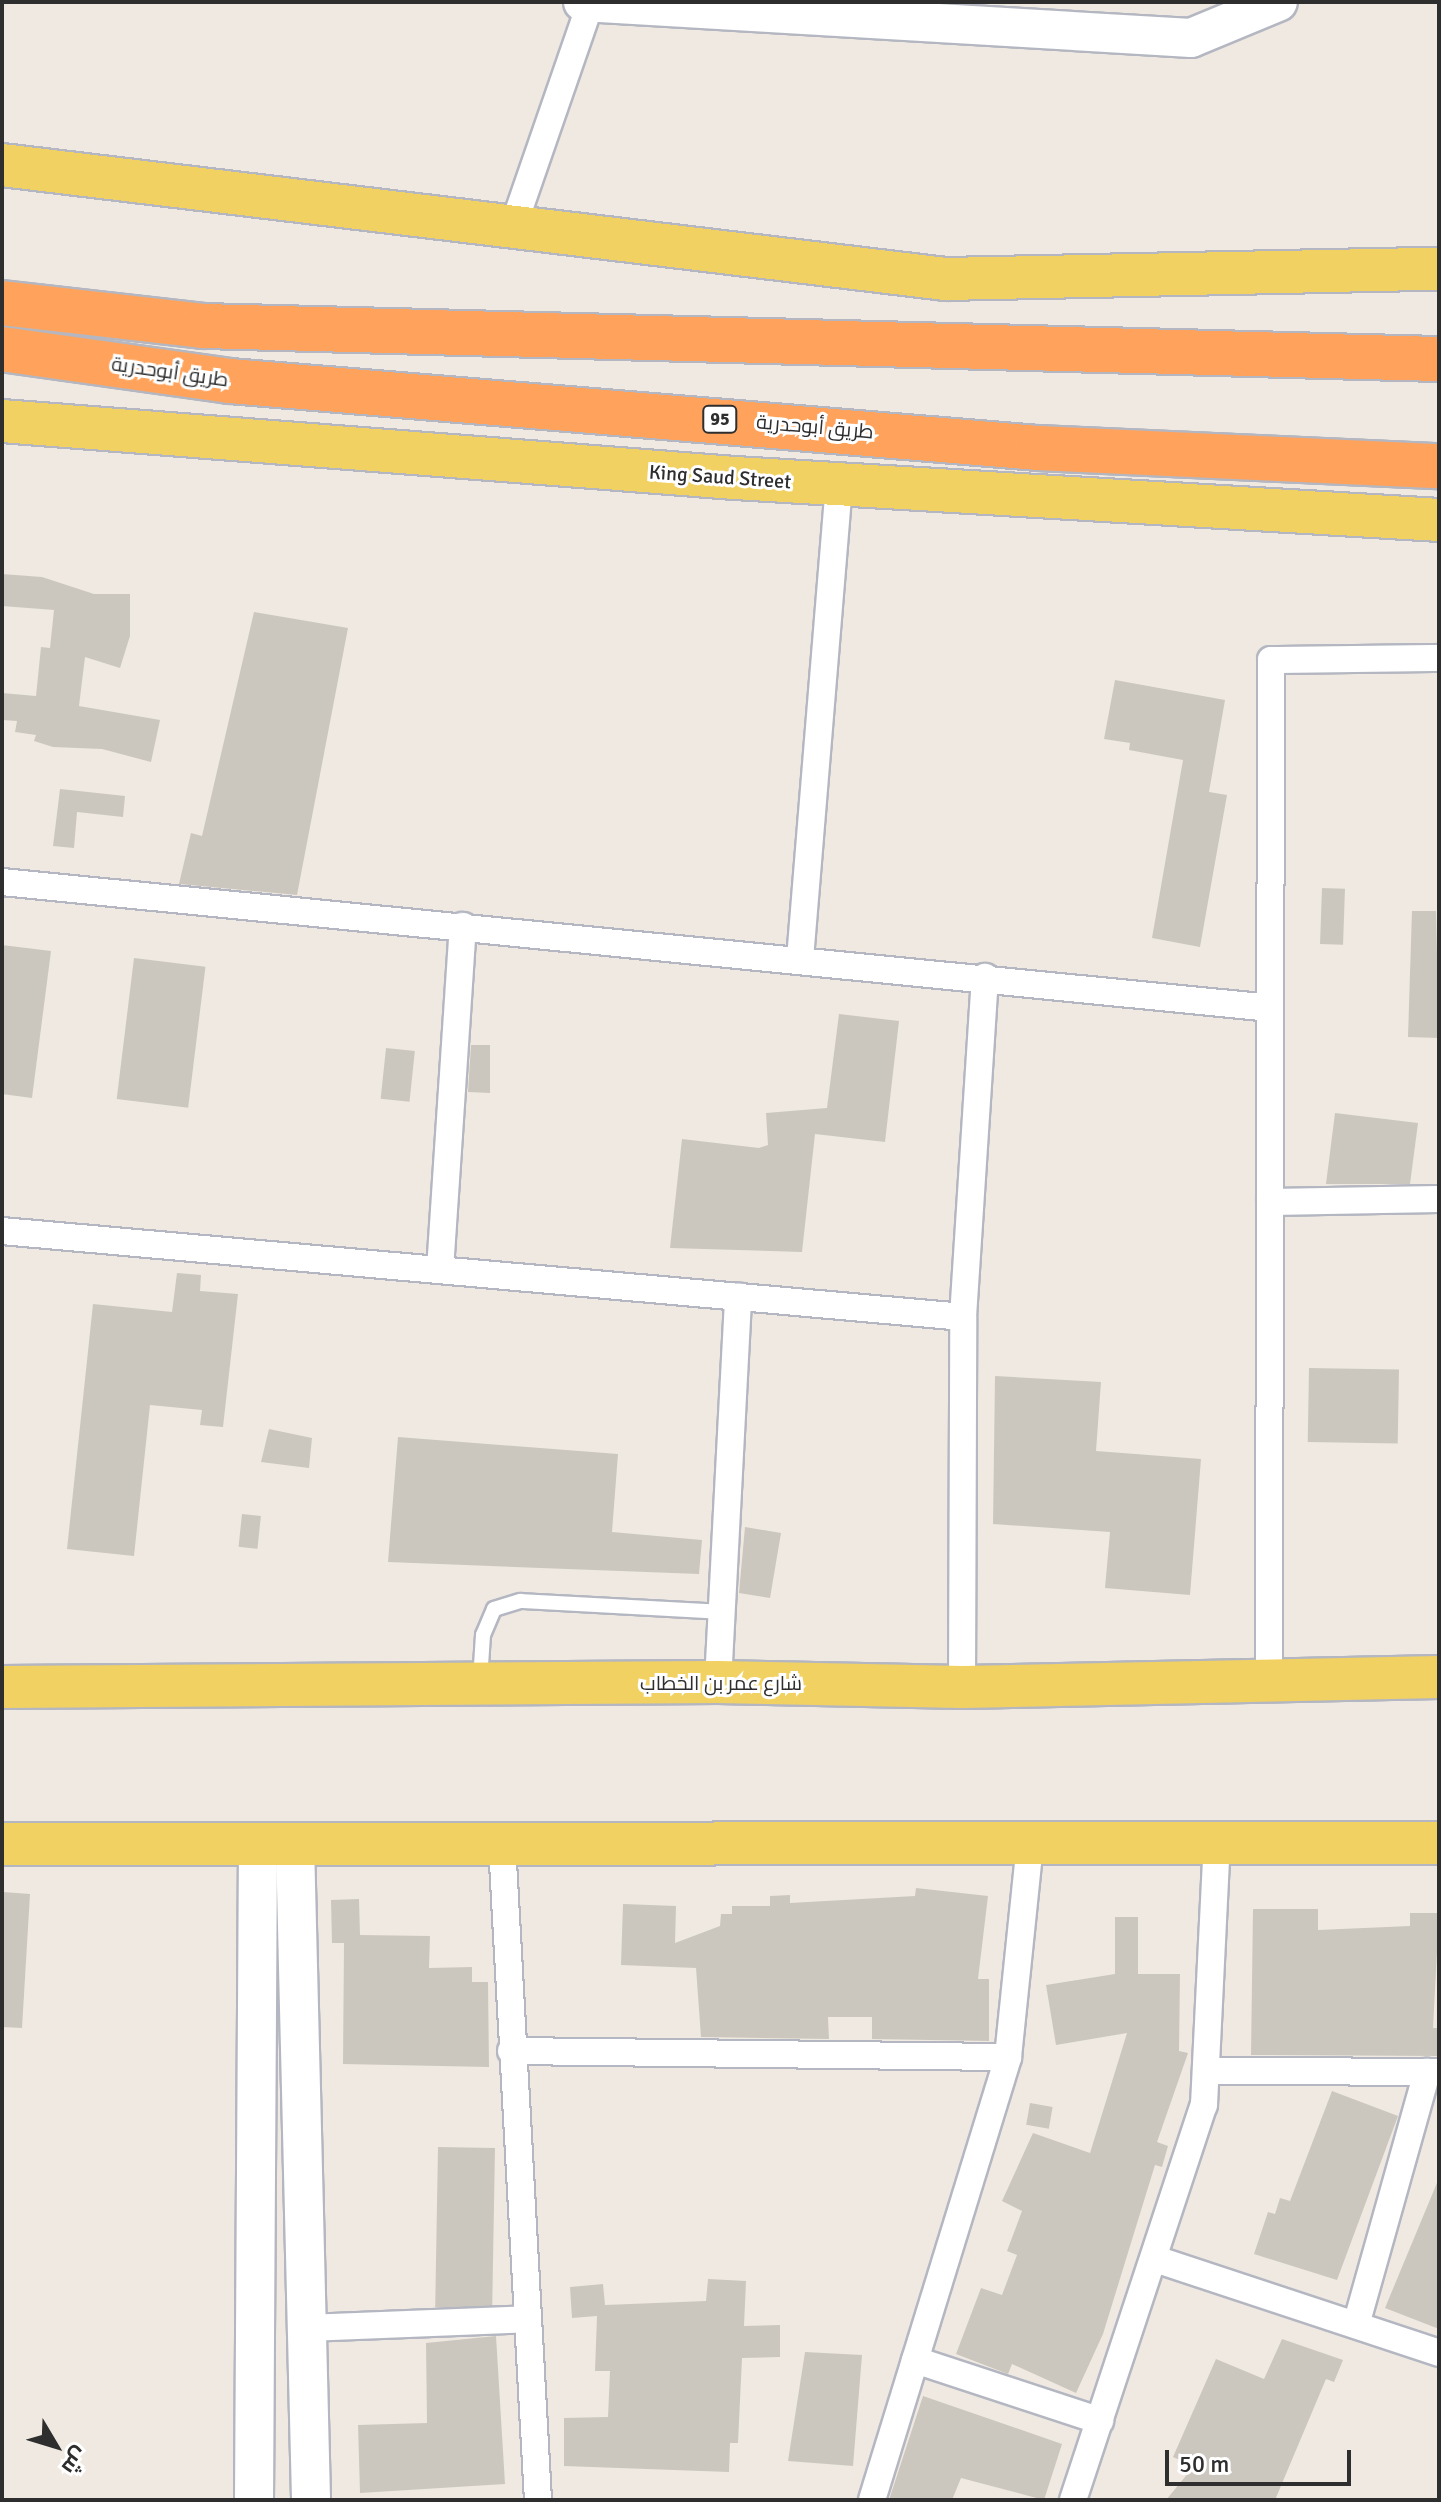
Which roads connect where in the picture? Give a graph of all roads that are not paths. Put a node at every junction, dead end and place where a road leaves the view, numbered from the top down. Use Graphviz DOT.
graph roads {
  1 [pos="588,2"];
  2 [pos="1278,2"];
  3 [pos="2,165"];
  4 [pos="513,227"];
  5 [pos="1439,269"];
  6 [pos="2,280"];
  7 [pos="2,303"];
  8 [pos="203,326"];
  9 [pos="2,349"];
  10 [pos="1439,349"];
  11 [pos="1367,355"];
  12 [pos="1439,359"];
  13 [pos="2,421"];
  14 [pos="1439,466"];
  15 [pos="839,485"];
  16 [pos="1439,520"];
  17 [pos="1439,658"];
  18 [pos="2,882"];
  19 [pos="463,926"];
  20 [pos="800,959"];
  21 [pos="985,977"];
  22 [pos="1270,1008"];
  23 [pos="1439,1199"];
  24 [pos="1270,1202"];
  25 [pos="2,1231"];
  26 [pos="440,1270"];
  27 [pos="738,1297"];
  28 [pos="963,1317"];
  29 [pos="722,1612"];
  30 [pos="1269,1677"];
  31 [pos="1439,1677"];
  32 [pos="718,1682"];
  33 [pos="479,1684"];
  34 [pos="2,1687"];
  35 [pos="962,1687"];
  36 [pos="1217,1843"];
  37 [pos="1439,1843"];
  38 [pos="2,1844"];
  39 [pos="276,1844"];
  40 [pos="502,1844"];
  41 [pos="1030,1844"];
  42 [pos="511,2051"];
  43 [pos="1008,2057"];
  44 [pos="1206,2071"];
  45 [pos="1433,2072"];
  46 [pos="1155,2259"];
  47 [pos="527,2319"];
  48 [pos="1356,2325"];
  49 [pos="307,2328"];
  50 [pos="1439,2353"];
  51 [pos="915,2360"];
  52 [pos="1100,2421"];
  53 [pos="254,2500"];
  54 [pos="311,2500"];
  55 [pos="538,2500"];
  56 [pos="872,2500"];
  57 [pos="1073,2500"];
  1 -- 2 [label="street"];
  1 -- 4 [label="street"];
  3 -- 4 [label="main road"];
  4 -- 5 [label="main road"];
  6 -- 8 [label="highway"];
  7 -- 8 [label="highway"];
  8 -- 11 [label="highway"];
  9 -- 14 [label="highway, طريق أبوحدرية / 95"];
  10 -- 11 [label="highway"];
  11 -- 12 [label="highway"];
  13 -- 15 [label="main road, King Saud Street"];
  15 -- 16 [label="main road, King Saud Street"];
  15 -- 20 [label="street"];
  17 -- 22 [label="street"];
  18 -- 19 [label="street"];
  19 -- 20 [label="street"];
  19 -- 26 [label="street"];
  20 -- 21 [label="street"];
  21 -- 22 [label="street"];
  21 -- 28 [label="street"];
  22 -- 24 [label="street"];
  23 -- 24 [label="street"];
  24 -- 30 [label="street"];
  25 -- 26 [label="street"];
  26 -- 27 [label="street"];
  27 -- 28 [label="street"];
  27 -- 29 [label="street"];
  28 -- 35 [label="street"];
  29 -- 32 [label="street"];
  29 -- 33 [label="lane"];
  30 -- 31 [label="main road, شارع عمر بن الخطاب"];
  30 -- 35 [label="main road, شارع عمر بن الخطاب"];
  32 -- 33 [label="main road, شارع عمر بن الخطاب"];
  32 -- 35 [label="main road, شارع عمر بن الخطاب"];
  33 -- 34 [label="main road, شارع عمر بن الخطاب"];
  36 -- 37 [label="main road"];
  36 -- 41 [label="main road"];
  36 -- 44 [label="street"];
  38 -- 39 [label="main road"];
  39 -- 40 [label="main road"];
  39 -- 49 [label="street"];
  39 -- 53 [label="street"];
  40 -- 41 [label="main road"];
  40 -- 42 [label="street"];
  41 -- 43 [label="street"];
  42 -- 43 [label="street"];
  42 -- 47 [label="street"];
  43 -- 51 [label="street"];
  44 -- 45 [label="street"];
  44 -- 46 [label="street"];
  45 -- 48 [label="street"];
  46 -- 48 [label="street"];
  46 -- 52 [label="street"];
  47 -- 49 [label="street"];
  47 -- 55 [label="street"];
  48 -- 50 [label="street"];
  49 -- 54 [label="street"];
  51 -- 52 [label="street"];
  51 -- 56 [label="street"];
  52 -- 57 [label="street"];
}
